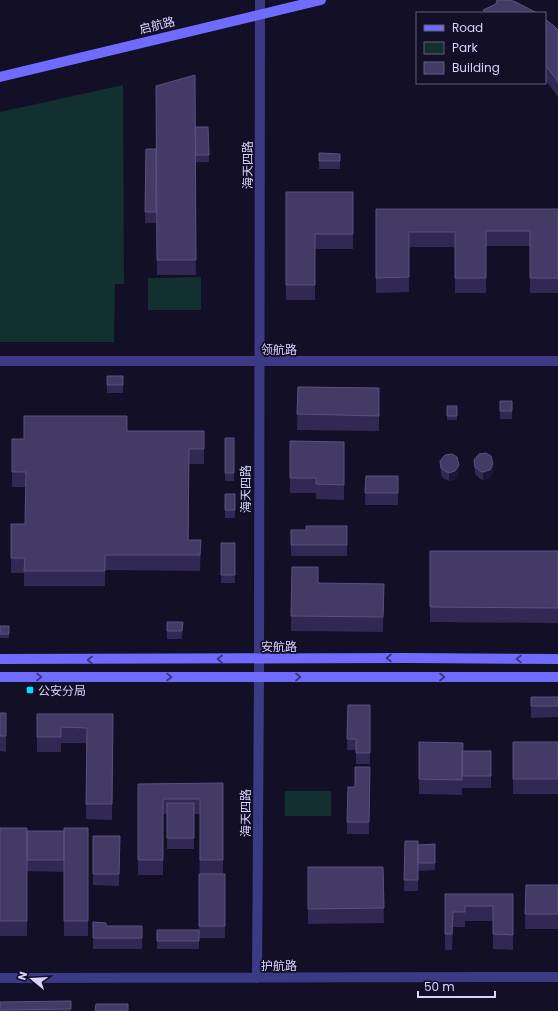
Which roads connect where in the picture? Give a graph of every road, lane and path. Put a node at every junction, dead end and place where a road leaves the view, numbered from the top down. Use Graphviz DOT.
graph roads {
  1 [pos="260,0"];
  2 [pos="321,0"];
  3 [pos="260,14"];
  4 [pos="0,77"];
  5 [pos="0,361"];
  6 [pos="558,361"];
  7 [pos="259,362"];
  8 [pos="259,659"];
  9 [pos="558,659"];
  10 [pos="0,660"];
  11 [pos="0,677"];
  12 [pos="259,677"];
  13 [pos="558,677"];
  14 [pos="558,977"];
  15 [pos="0,978"];
  16 [pos="257,978"];
  1 -- 3 [label="street, 海天四路"];
  2 -- 3 [label="street, 启航路"];
  3 -- 4 [label="street, 启航路"];
  3 -- 7 [label="street, 海天四路"];
  5 -- 7 [label="street, 领航路"];
  6 -- 7 [label="street, 领航路"];
  7 -- 8 [label="street, 海天四路"];
  9 -- 8 [label="street, 安航路, one-way"];
  8 -- 10 [label="street, 安航路, one-way"];
  8 -- 12 [label="street, 海天四路"];
  11 -- 12 [label="street, one-way"];
  12 -- 13 [label="street, one-way"];
  12 -- 16 [label="street, 海天四路"];
  14 -- 16 [label="street, 护航路"];
  15 -- 16 [label="street, 护航路"];
}
